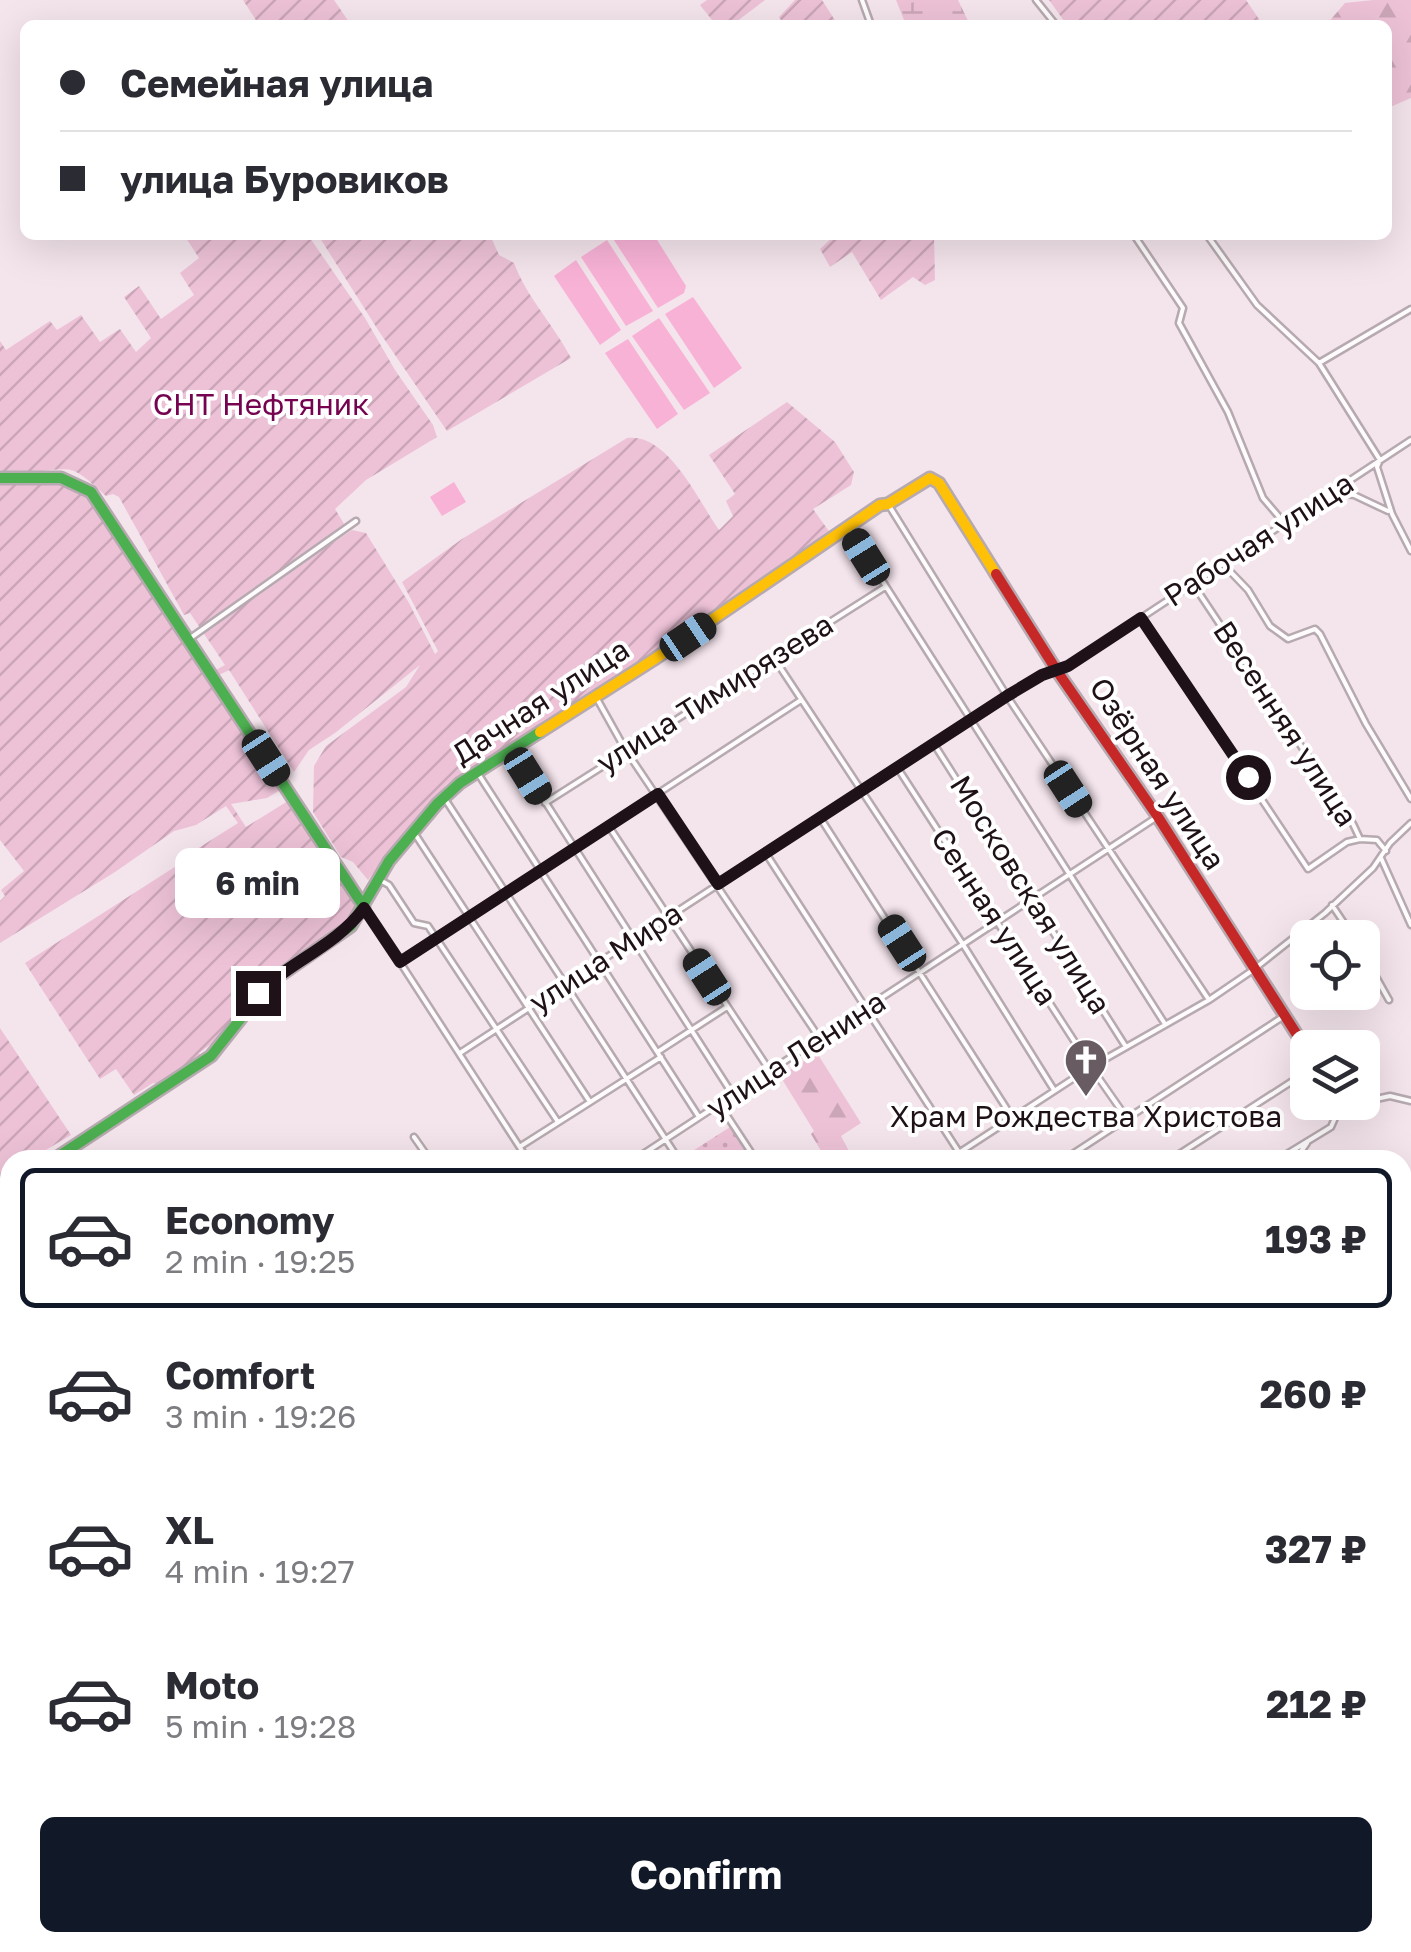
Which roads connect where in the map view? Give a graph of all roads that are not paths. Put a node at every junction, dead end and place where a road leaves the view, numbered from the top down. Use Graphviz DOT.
graph roads {
  1 [pos="1036,0"];
  2 [pos="1052,20"];
  3 [pos="1137,240"];
  4 [pos="1211,240"];
  5 [pos="1411,308"];
  6 [pos="1319,363"];
  7 [pos="1411,440"];
  8 [pos="1380,460"];
  9 [pos="0,478"];
  10 [pos="930,478"];
  11 [pos="1332,493"];
  12 [pos="888,504"];
  13 [pos="1392,514"];
  14 [pos="356,521"];
  15 [pos="1286,525"];
  16 [pos="848,527"];
  17 [pos="1411,550"];
  18 [pos="1224,565"];
  19 [pos="1193,584"];
  20 [pos="885,586"];
  21 [pos="1141,618"];
  22 [pos="189,639"];
  23 [pos="774,658"];
  24 [pos="1057,671"];
  25 [pos="1007,696"];
  26 [pos="596,697"];
  27 [pos="802,700"];
  28 [pos="970,720"];
  29 [pos="934,744"];
  30 [pos="512,749"];
  31 [pos="625,749"];
  32 [pos="897,767"];
  33 [pos="476,772"];
  34 [pos="860,792"];
  35 [pos="658,794"];
  36 [pos="444,796"];
  37 [pos="1411,798"];
  38 [pos="544,802"];
  39 [pos="1158,817"];
  40 [pos="821,819"];
  41 [pos="1411,824"];
  42 [pos="608,825"];
  43 [pos="413,831"];
  44 [pos="1360,838"];
  45 [pos="573,847"];
  46 [pos="1108,850"];
  47 [pos="1386,850"];
  48 [pos="765,852"];
  49 [pos="1381,858"];
  50 [pos="539,870"];
  51 [pos="1072,875"];
  52 [pos="379,879"];
  53 [pos="718,884"];
  54 [pos="503,892"];
  55 [pos="1034,900"];
  56 [pos="1332,904"];
  57 [pos="364,908"];
  58 [pos="469,915"];
  59 [pos="668,917"];
  60 [pos="1342,920"];
  61 [pos="998,923"];
  62 [pos="1411,926"];
  63 [pos="436,938"];
  64 [pos="634,940"];
  65 [pos="964,946"];
  66 [pos="400,962"];
  67 [pos="600,962"];
  68 [pos="1254,970"];
  69 [pos="922,974"];
  70 [pos="1380,984"];
  71 [pos="564,985"];
  72 [pos="1208,1000"];
  73 [pos="1389,1000"];
  74 [pos="530,1008"];
  75 [pos="727,1008"];
  76 [pos="866,1009"];
  77 [pos="1284,1016"];
  78 [pos="1164,1024"];
  79 [pos="495,1030"];
  80 [pos="1293,1030"];
  81 [pos="689,1031"];
  82 [pos="820,1039"];
  83 [pos="1126,1046"];
  84 [pos="460,1053"];
  85 [pos="659,1054"];
  86 [pos="1091,1067"];
  87 [pos="770,1071"];
  88 [pos="625,1079"];
  89 [pos="1290,1082"];
  90 [pos="1054,1090"];
  91 [pos="733,1095"];
  92 [pos="1380,1098"];
  93 [pos="1411,1101"];
  94 [pos="590,1102"];
  95 [pos="720,1104"];
  96 [pos="1130,1115"];
  97 [pos="699,1117"];
  98 [pos="1012,1117"];
  99 [pos="1334,1120"];
  100 [pos="558,1122"];
  101 [pos="414,1137"];
  102 [pos="666,1140"];
  103 [pos="1308,1141"];
  104 [pos="520,1147"];
  105 [pos="69,1150"];
  106 [pos="423,1150"];
  107 [pos="522,1150"];
  108 [pos="650,1150"];
  109 [pos="672,1150"];
  110 [pos="750,1150"];
  111 [pos="958,1150"];
  112 [pos="962,1150"];
  113 [pos="1078,1150"];
  114 [pos="1185,1150"];
  115 [pos="1293,1150"];
  116 [pos="1302,1150"];
  1 -- 2 [label="street"];
  3 -- 15 [label="street"];
  4 -- 6 [label="street"];
  5 -- 6 [label="street"];
  6 -- 8 [label="street"];
  7 -- 8 [label="street, Рабочая улица"];
  8 -- 11 [label="street, Рабочая улица"];
  8 -- 13 [label="street"];
  9 -- 22 [label="street"];
  10 -- 12 [label="street, Дачная улица"];
  10 -- 24 [label="street, Озёрная улица"];
  11 -- 13 [label="street"];
  11 -- 15 [label="street, Рабочая улица"];
  12 -- 16 [label="street, Дачная улица"];
  12 -- 25 [label="street"];
  13 -- 17 [label="street"];
  14 -- 22 [label="street"];
  15 -- 18 [label="street, Рабочая улица"];
  16 -- 20 [label="street"];
  16 -- 26 [label="street, Дачная улица"];
  18 -- 19 [label="street, Рабочая улица"];
  18 -- 37 [label="street"];
  19 -- 21 [label="street, Рабочая улица"];
  19 -- 44 [label="street, Весенняя улица"];
  20 -- 23 [label="street, улица Тимирязева"];
  20 -- 28 [label="street"];
  21 -- 24 [label="street, Рабочая улица"];
  21 -- 44 [label="street"];
  22 -- 57 [label="street"];
  23 -- 27 [label="street"];
  23 -- 31 [label="street, улица Тимирязева"];
  24 -- 25 [label="street, улица Мира"];
  24 -- 39 [label="street, Озёрная улица"];
  25 -- 28 [label="street, улица Мира"];
  25 -- 46 [label="street"];
  26 -- 30 [label="street, Дачная улица"];
  26 -- 31 [label="street"];
  27 -- 34 [label="street"];
  27 -- 35 [label="street"];
  28 -- 29 [label="street, улица Мира"];
  28 -- 51 [label="street"];
  29 -- 32 [label="street, улица Мира"];
  29 -- 55 [label="street, Московская улица"];
  30 -- 33 [label="street, Дачная улица"];
  30 -- 38 [label="street"];
  31 -- 35 [label="street"];
  31 -- 38 [label="street, улица Тимирязева"];
  32 -- 34 [label="street, улица Мира"];
  32 -- 61 [label="street, Сенная улица"];
  33 -- 36 [label="street, Дачная улица"];
  33 -- 50 [label="street"];
  34 -- 40 [label="street, улица Мира"];
  34 -- 65 [label="street"];
  35 -- 42 [label="street"];
  35 -- 53 [label="street"];
  36 -- 43 [label="street, Дачная улица"];
  36 -- 54 [label="street"];
  38 -- 45 [label="street"];
  39 -- 46 [label="street, улица Ленина"];
  39 -- 68 [label="street, Озёрная улица"];
  40 -- 48 [label="street, улица Мира"];
  40 -- 69 [label="street"];
  41 -- 47 [label="street"];
  42 -- 45 [label="street"];
  42 -- 59 [label="street"];
  43 -- 52 [label="street, Дачная улица"];
  43 -- 58 [label="street"];
  44 -- 47 [label="street, Весенняя улица"];
  45 -- 50 [label="street"];
  45 -- 64 [label="street"];
  46 -- 51 [label="street, улица Ленина"];
  46 -- 72 [label="street"];
  47 -- 49 [label="street"];
  48 -- 53 [label="street, улица Мира"];
  48 -- 76 [label="street"];
  49 -- 56 [label="street"];
  49 -- 62 [label="street"];
  50 -- 54 [label="street"];
  50 -- 67 [label="street"];
  51 -- 55 [label="street, улица Ленина"];
  51 -- 78 [label="street"];
  52 -- 57 [label="street, Дачная улица"];
  52 -- 63 [label="street"];
  53 -- 59 [label="street, улица Мира"];
  53 -- 82 [label="street"];
  54 -- 58 [label="street"];
  54 -- 71 [label="street"];
  55 -- 61 [label="street, улица Ленина"];
  55 -- 83 [label="street, Московская улица"];
  56 -- 60 [label="street"];
  56 -- 68 [label="street"];
  57 -- 66 [label="street"];
  57 -- 105 [label="street, Дачная улица"];
  58 -- 63 [label="street"];
  58 -- 74 [label="street"];
  59 -- 64 [label="street, улица Мира"];
  59 -- 75 [label="street"];
  61 -- 65 [label="street, улица Ленина"];
  61 -- 86 [label="street, Сенная улица"];
  63 -- 66 [label="street"];
  63 -- 79 [label="street"];
  64 -- 67 [label="street, улица Мира"];
  64 -- 81 [label="street"];
  65 -- 69 [label="street, улица Ленина"];
  65 -- 90 [label="street"];
  66 -- 84 [label="street"];
  67 -- 71 [label="street, улица Мира"];
  67 -- 85 [label="street"];
  68 -- 72 [label="street"];
  68 -- 77 [label="street, Озёрная улица"];
  69 -- 76 [label="street, улица Ленина"];
  69 -- 98 [label="street"];
  70 -- 73 [label="street"];
  71 -- 74 [label="street, улица Мира"];
  71 -- 88 [label="street"];
  72 -- 78 [label="street"];
  74 -- 79 [label="street, улица Мира"];
  74 -- 94 [label="street"];
  75 -- 81 [label="street"];
  75 -- 87 [label="street"];
  76 -- 82 [label="street, улица Ленина"];
  76 -- 111 [label="street"];
  77 -- 80 [label="street, Озёрная улица"];
  77 -- 96 [label="street"];
  78 -- 83 [label="street"];
  79 -- 84 [label="street, улица Мира"];
  79 -- 100 [label="street"];
  81 -- 85 [label="street"];
  81 -- 91 [label="street"];
  82 -- 87 [label="street, улица Ленина"];
  83 -- 86 [label="street"];
  84 -- 104 [label="street"];
  85 -- 88 [label="street"];
  85 -- 97 [label="street"];
  86 -- 90 [label="street"];
  86 -- 96 [label="street, Сенная улица"];
  87 -- 91 [label="street, улица Ленина"];
  88 -- 94 [label="street"];
  88 -- 102 [label="street"];
  89 -- 114 [label="street"];
  90 -- 98 [label="street"];
  91 -- 95 [label="street, улица Ленина"];
  92 -- 93 [label="street"];
  94 -- 100 [label="street"];
  95 -- 97 [label="street, улица Ленина"];
  95 -- 110 [label="street"];
  96 -- 113 [label="street"];
  97 -- 102 [label="street, улица Ленина"];
  98 -- 112 [label="street"];
  99 -- 103 [label="street"];
  100 -- 104 [label="street"];
  101 -- 106 [label="street"];
  102 -- 108 [label="street, улица Ленина"];
  102 -- 109 [label="street"];
  103 -- 115 [label="street"];
  103 -- 116 [label="street"];
  104 -- 107 [label="street"];
}
